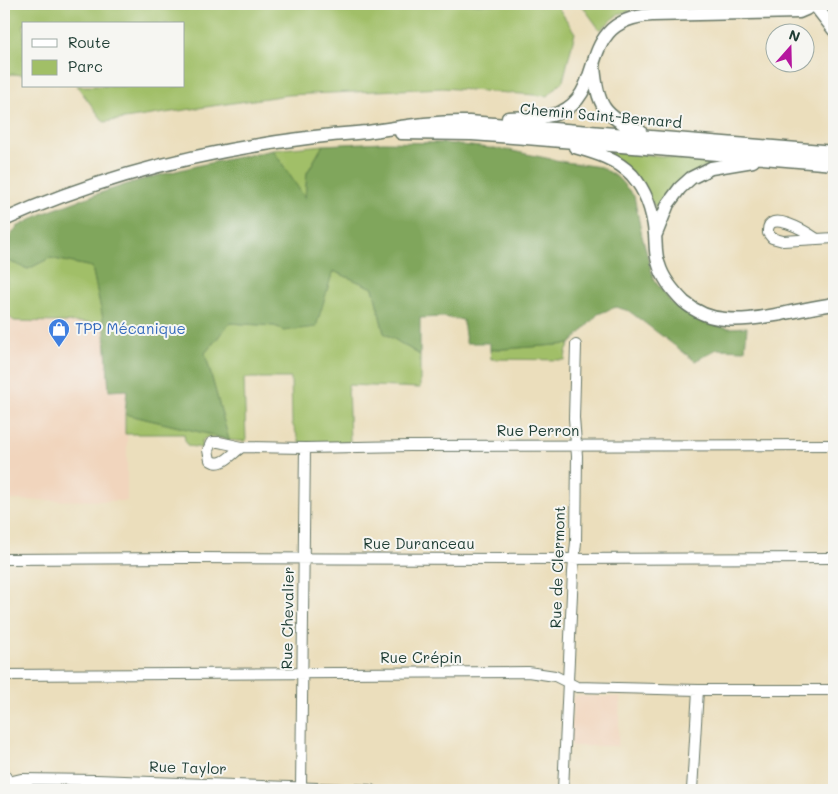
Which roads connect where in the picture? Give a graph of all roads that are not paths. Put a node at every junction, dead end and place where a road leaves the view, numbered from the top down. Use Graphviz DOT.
graph roads {
  1 [pos="814,4"];
  2 [pos="834,30"];
  3 [pos="594,60"];
  4 [pos="469,122"];
  5 [pos="366,132"];
  6 [pos="651,136"];
  7 [pos="554,140"];
  8 [pos="834,152"];
  9 [pos="773,158"];
  10 [pos="834,164"];
  11 [pos="4,220"];
  12 [pos="655,235"];
  13 [pos="834,238"];
  14 [pos="816,239"];
  15 [pos="834,304"];
  16 [pos="576,345"];
  17 [pos="834,445"];
  18 [pos="576,446"];
  19 [pos="242,447"];
  20 [pos="305,448"];
  21 [pos="834,558"];
  22 [pos="4,559"];
  23 [pos="304,559"];
  24 [pos="574,559"];
  25 [pos="302,674"];
  26 [pos="4,676"];
  27 [pos="568,682"];
  28 [pos="698,690"];
  29 [pos="834,690"];
  30 [pos="7,782"];
  31 [pos="51,784"];
  32 [pos="302,788"];
  33 [pos="371,790"];
  34 [pos="563,790"];
  35 [pos="692,790"];
  1 -- 2 [label="street"];
  1 -- 3 [label="street"];
  3 -- 4 [label="street"];
  3 -- 6 [label="street"];
  4 -- 5 [label="street, Chemin Saint-Bernard"];
  4 -- 6 [label="street, Chemin Saint-Bernard"];
  5 -- 7 [label="street, Chemin Saint-Bernard"];
  5 -- 11 [label="street, Chemin Saint-Bernard"];
  6 -- 8 [label="street, Chemin Saint-Bernard"];
  7 -- 9 [label="street, Chemin Saint-Bernard"];
  7 -- 12 [label="street"];
  9 -- 10 [label="street, Chemin Saint-Bernard"];
  9 -- 12 [label="street"];
  12 -- 15 [label="street"];
  13 -- 14 [label="street"];
  16 -- 18 [label="street, Rue de Clermont"];
  17 -- 18 [label="street, Rue Perron"];
  18 -- 20 [label="street, Rue Perron"];
  18 -- 24 [label="street, Rue de Clermont"];
  19 -- 20 [label="street, Rue Perron"];
  20 -- 23 [label="street, Rue Chevalier"];
  21 -- 24 [label="street, Rue Duranceau"];
  22 -- 23 [label="street, Rue Duranceau"];
  23 -- 24 [label="street, Rue Duranceau"];
  23 -- 25 [label="street, Rue Chevalier"];
  24 -- 27 [label="street, Rue de Clermont"];
  25 -- 26 [label="street, Rue Crépin"];
  25 -- 27 [label="street, Rue Crépin"];
  25 -- 32 [label="street, Rue Chevalier"];
  27 -- 28 [label="street, Rue Crépin"];
  27 -- 34 [label="street, Rue de Clermont"];
  28 -- 29 [label="street, Rue Crépin"];
  28 -- 35 [label="street"];
  30 -- 31 [label="street, Rue Taylor"];
  31 -- 32 [label="street, Rue Taylor"];
  32 -- 33 [label="street, Rue Taylor"];
}
